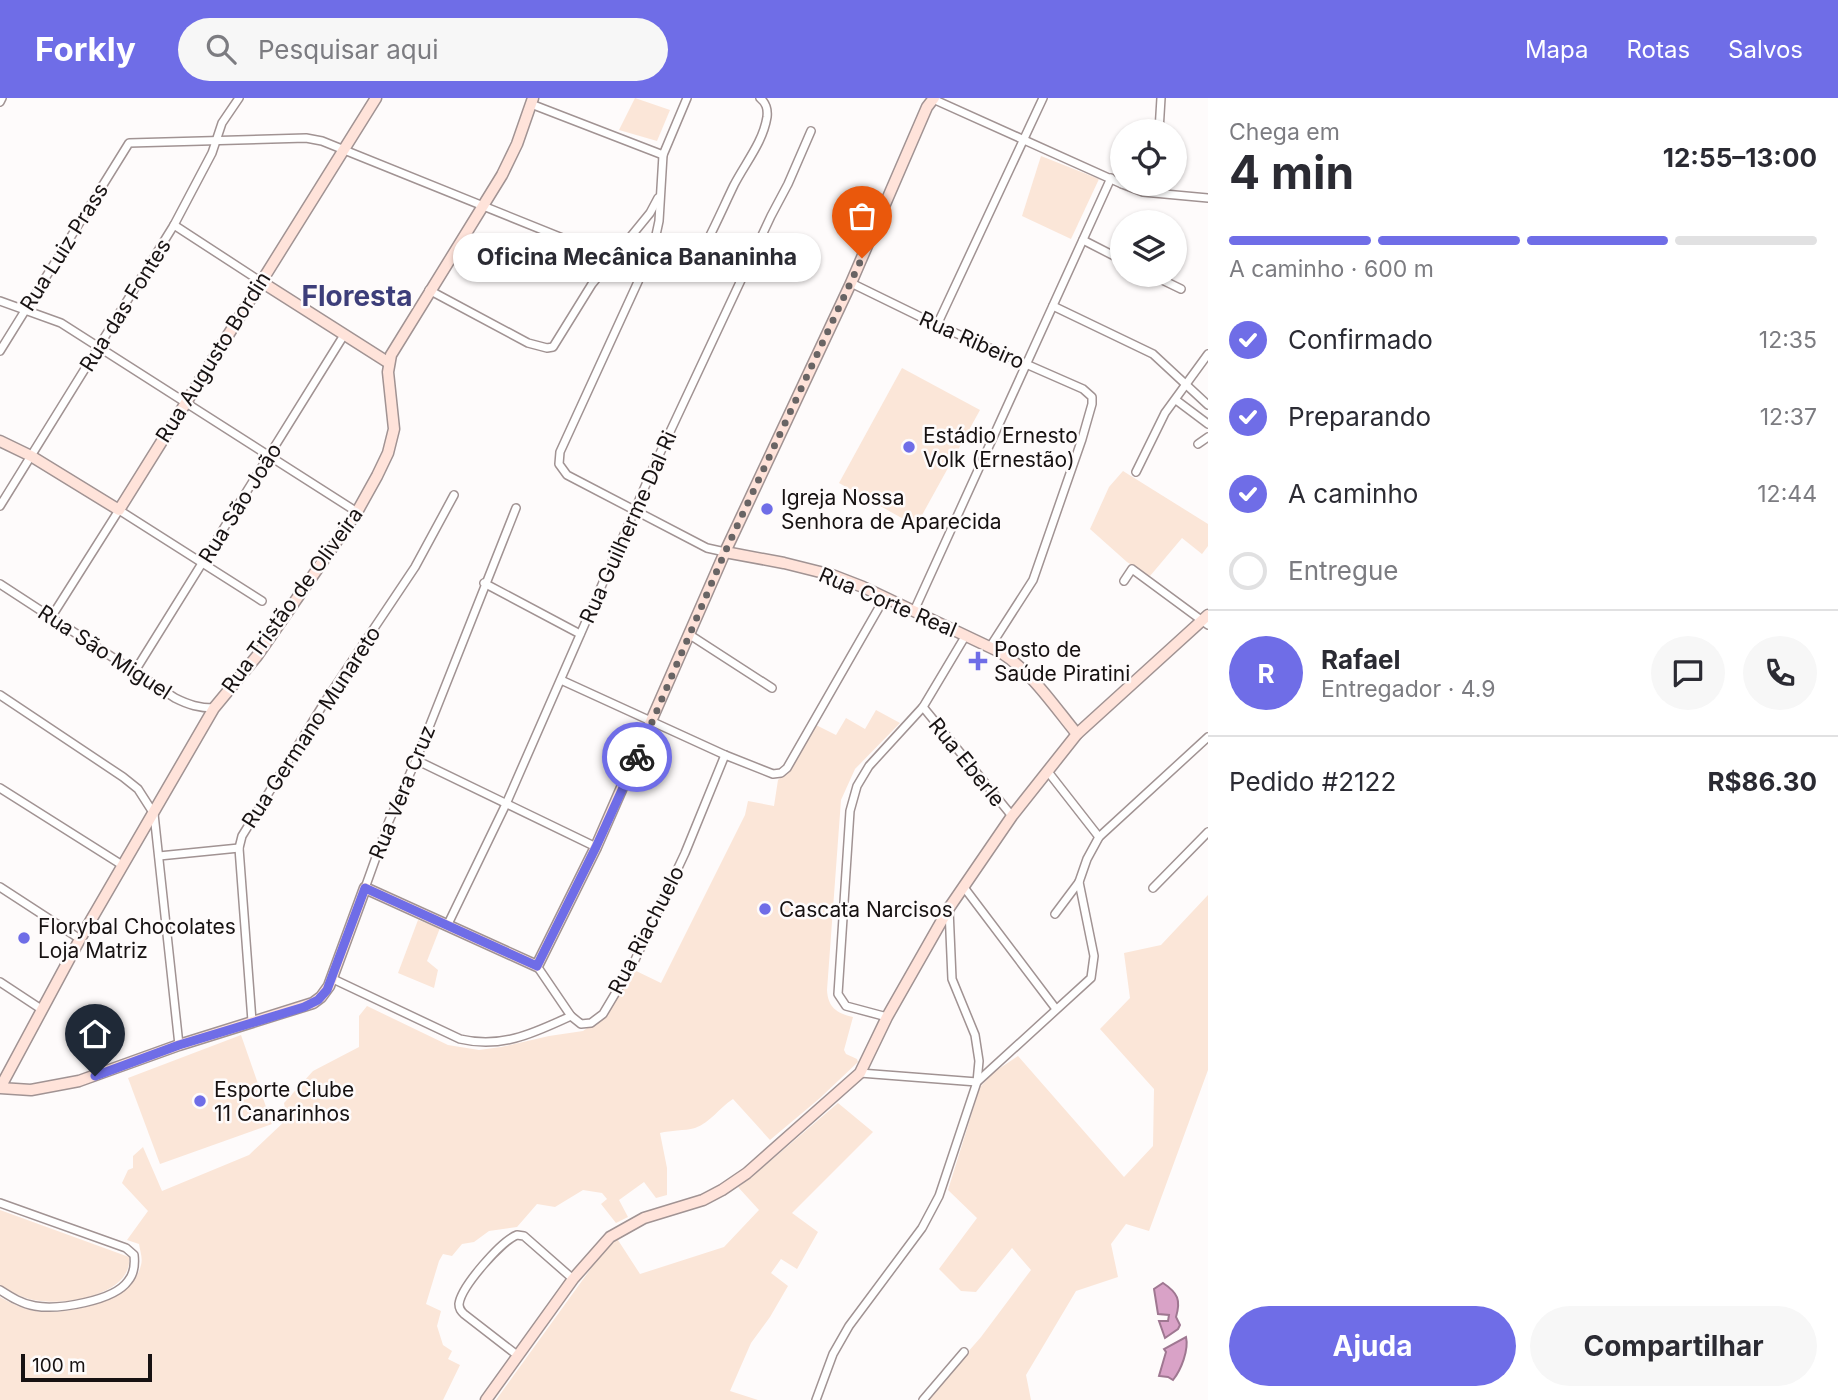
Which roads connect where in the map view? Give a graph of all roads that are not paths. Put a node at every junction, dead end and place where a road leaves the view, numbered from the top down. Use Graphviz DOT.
graph roads {
  1 [pos="239,98"];
  2 [pos="376,98"];
  3 [pos="687,98"];
  4 [pos="760,98"];
  5 [pos="933,98"];
  6 [pos="1043,98"];
  7 [pos="1161,98"];
  8 [pos="532,101"];
  9 [pos="1160,119"];
  10 [pos="811,131"];
  11 [pos="1025,139"];
  12 [pos="216,141"];
  13 [pos="344,148"];
  14 [pos="663,156"];
  15 [pos="1110,178"];
  16 [pos="1110,180"];
  17 [pos="660,194"];
  18 [pos="1185,196"];
  19 [pos="1208,198"];
  20 [pos="482,207"];
  21 [pos="174,225"];
  22 [pos="1083,240"];
  23 [pos="1110,254"];
  24 [pos="612,258"];
  25 [pos="687,275"];
  26 [pos="260,281"];
  27 [pos="851,283"];
  28 [pos="1177,287"];
  29 [pos="1181,289"];
  30 [pos="429,290"];
  31 [pos="0,301"];
  32 [pos="1053,306"];
  33 [pos="24,310"];
  34 [pos="937,325"];
  35 [pos="344,335"];
  36 [pos="99,347"];
  37 [pos="0,351"];
  38 [pos="1208,354"];
  39 [pos="389,363"];
  40 [pos="1026,364"];
  41 [pos="1185,385"];
  42 [pos="1177,400"];
  43 [pos="185,402"];
  44 [pos="1208,405"];
  45 [pos="1208,425"];
  46 [pos="1208,437"];
  47 [pos="0,441"];
  48 [pos="1198,444"];
  49 [pos="31,456"];
  50 [pos="270,456"];
  51 [pos="1136,472"];
  52 [pos="454,495"];
  53 [pos="0,506"];
  54 [pos="516,508"];
  55 [pos="119,510"];
  56 [pos="634,510"];
  57 [pos="357,512"];
  58 [pos="725,552"];
  59 [pos="202,563"];
  60 [pos="1124,581"];
  61 [pos="484,583"];
  62 [pos="0,584"];
  63 [pos="885,597"];
  64 [pos="262,601"];
  65 [pos="914,611"];
  66 [pos="52,616"];
  67 [pos="1206,620"];
  68 [pos="580,634"];
  69 [pos="690,635"];
  70 [pos="966,635"];
  71 [pos="990,647"];
  72 [pos="135,671"];
  73 [pos="561,680"];
  74 [pos="772,688"];
  75 [pos="0,695"];
  76 [pos="923,707"];
  77 [pos="214,708"];
  78 [pos="653,721"];
  79 [pos="1077,734"];
  80 [pos="1208,737"];
  81 [pos="725,755"];
  82 [pos="416,760"];
  83 [pos="1049,773"];
  84 [pos="0,788"];
  85 [pos="506,804"];
  86 [pos="154,814"];
  87 [pos="1012,816"];
  88 [pos="1208,832"];
  89 [pos="1099,837"];
  90 [pos="596,847"];
  91 [pos="239,848"];
  92 [pos="159,856"];
  93 [pos="122,865"];
  94 [pos="1079,882"];
  95 [pos="963,886"];
  96 [pos="0,887"];
  97 [pos="365,888"];
  98 [pos="1153,888"];
  99 [pos="949,908"];
  100 [pos="1055,914"];
  101 [pos="448,924"];
  102 [pos="80,939"];
  103 [pos="537,966"];
  104 [pos="331,978"];
  105 [pos="0,982"];
  106 [pos="41,1009"];
  107 [pos="1056,1009"];
  108 [pos="571,1016"];
  109 [pos="887,1017"];
  110 [pos="252,1021"];
  111 [pos="179,1045"];
  112 [pos="860,1073"];
  113 [pos="977,1082"];
  114 [pos="0,1088"];
  115 [pos="0,1203"];
  116 [pos="573,1279"];
  117 [pos="0,1290"];
  118 [pos="964,1352"];
  119 [pos="517,1355"];
  120 [pos="486,1400"];
  121 [pos="816,1400"];
  122 [pos="923,1400"];
  1 -- 12 [label="street, Rua das Fontes"];
  2 -- 13 [label="street, Rua Augusto Bordin"];
  3 -- 14 [label="street"];
  4 -- 25 [label="street"];
  5 -- 11 [label="street"];
  5 -- 27 [label="street"];
  6 -- 11 [label="street"];
  7 -- 9 [label="street"];
  8 -- 14 [label="street"];
  8 -- 20 [label="street, Rua Tristão de Oliveira"];
  10 -- 56 [label="street, Rua Guilherme Dal Ri"];
  11 -- 15 [label="street"];
  11 -- 34 [label="street"];
  12 -- 13 [label="street"];
  12 -- 21 [label="street, Rua das Fontes"];
  12 -- 33 [label="street, Rua Luiz Prass"];
  13 -- 20 [label="street"];
  13 -- 26 [label="street, Rua Augusto Bordin"];
  14 -- 17 [label="street"];
  16 -- 22 [label="street"];
  17 -- 24 [label="street"];
  17 -- 56 [label="street, Rua Corte Real"];
  18 -- 19 [label="street"];
  20 -- 24 [label="street"];
  20 -- 30 [label="street, Rua Tristão de Oliveira"];
  21 -- 26 [label="street"];
  21 -- 36 [label="street, Rua das Fontes"];
  22 -- 23 [label="street"];
  22 -- 32 [label="street"];
  24 -- 30 [label="street"];
  26 -- 35 [label="street"];
  26 -- 43 [label="street, Rua Augusto Bordin"];
  27 -- 34 [label="street, Rua Ribeiro"];
  27 -- 58 [label="street"];
  28 -- 29 [label="street"];
  30 -- 39 [label="street, Rua Tristão de Oliveira"];
  31 -- 33 [label="street"];
  32 -- 40 [label="street"];
  32 -- 41 [label="street"];
  33 -- 36 [label="street"];
  33 -- 37 [label="street, Rua Luiz Prass"];
  34 -- 40 [label="street, Rua Ribeiro"];
  35 -- 39 [label="street"];
  35 -- 50 [label="street, Rua São João"];
  36 -- 43 [label="street"];
  36 -- 49 [label="street, Rua das Fontes"];
  38 -- 41 [label="street"];
  39 -- 57 [label="street, Rua Tristão de Oliveira"];
  40 -- 65 [label="street"];
  40 -- 71 [label="street, Rua Ribeiro"];
  41 -- 42 [label="street"];
  41 -- 44 [label="street"];
  42 -- 45 [label="street"];
  42 -- 51 [label="street"];
  43 -- 50 [label="street"];
  43 -- 55 [label="street, Rua Augusto Bordin"];
  46 -- 48 [label="street"];
  47 -- 49 [label="street"];
  49 -- 53 [label="street, Rua das Fontes"];
  49 -- 55 [label="street"];
  50 -- 57 [label="street"];
  50 -- 59 [label="street, Rua São João"];
  52 -- 91 [label="street, Rua Germano Munareto"];
  54 -- 61 [label="street, Rua Vera Cruz"];
  55 -- 59 [label="street"];
  55 -- 66 [label="street, Rua Augusto Bordin"];
  56 -- 58 [label="street, Rua Corte Real"];
  56 -- 68 [label="street, Rua Guilherme Dal Ri"];
  57 -- 77 [label="street, Rua Tristão de Oliveira"];
  58 -- 63 [label="street, Rua Corte Real"];
  58 -- 69 [label="street"];
  59 -- 64 [label="street"];
  59 -- 72 [label="street, Rua São João"];
  60 -- 67 [label="street"];
  61 -- 68 [label="street"];
  61 -- 82 [label="street, Rua Vera Cruz"];
  62 -- 66 [label="street, Rua São Miguel"];
  63 -- 65 [label="street, Rua Corte Real"];
  63 -- 81 [label="street"];
  65 -- 70 [label="street, Rua Corte Real"];
  66 -- 72 [label="street, Rua São Miguel"];
  67 -- 79 [label="street"];
  68 -- 73 [label="street, Rua Guilherme Dal Ri"];
  69 -- 74 [label="street"];
  69 -- 78 [label="street"];
  70 -- 71 [label="street, Rua Corte Real"];
  70 -- 76 [label="street"];
  71 -- 79 [label="street, Rua Corte Real"];
  72 -- 77 [label="street, Rua São Miguel"];
  73 -- 78 [label="street"];
  73 -- 85 [label="street, Rua Guilherme Dal Ri"];
  75 -- 86 [label="street"];
  76 -- 87 [label="street, Rua Eberle"];
  76 -- 109 [label="street"];
  77 -- 86 [label="street, Rua Tristão de Oliveira"];
  78 -- 81 [label="street"];
  78 -- 90 [label="street"];
  79 -- 83 [label="street"];
  80 -- 89 [label="street"];
  81 -- 108 [label="street, Rua Riachuelo"];
  82 -- 85 [label="street"];
  82 -- 97 [label="street, Rua Vera Cruz"];
  83 -- 87 [label="street"];
  83 -- 89 [label="street"];
  84 -- 93 [label="street"];
  85 -- 90 [label="street"];
  85 -- 101 [label="street, Rua Guilherme Dal Ri"];
  86 -- 92 [label="street"];
  86 -- 93 [label="street, Rua Tristão de Oliveira"];
  87 -- 95 [label="street"];
  88 -- 98 [label="street"];
  89 -- 94 [label="street"];
  90 -- 103 [label="street"];
  91 -- 92 [label="street"];
  91 -- 110 [label="street, Rua Germano Munareto"];
  92 -- 111 [label="street"];
  93 -- 102 [label="street, Rua Tristão de Oliveira"];
  94 -- 100 [label="street"];
  94 -- 107 [label="street"];
  95 -- 99 [label="street"];
  95 -- 107 [label="street"];
  96 -- 102 [label="street"];
  97 -- 101 [label="street"];
  97 -- 104 [label="street, Rua Vera Cruz"];
  99 -- 109 [label="street"];
  99 -- 113 [label="street"];
  101 -- 103 [label="street"];
  102 -- 106 [label="street, Rua Tristão de Oliveira"];
  103 -- 108 [label="street"];
  104 -- 108 [label="street"];
  104 -- 110 [label="street, Rua Vera Cruz"];
  105 -- 106 [label="street"];
  106 -- 114 [label="street, Rua Tristão de Oliveira"];
  107 -- 113 [label="street"];
  109 -- 112 [label="street"];
  110 -- 111 [label="street, Rua Vera Cruz"];
  111 -- 114 [label="street, Rua Vera Cruz"];
  112 -- 113 [label="street"];
  112 -- 116 [label="street"];
  113 -- 121 [label="street"];
  115 -- 117 [label="street"];
  116 -- 119 [label="street"];
  116 -- 119 [label="street"];
  118 -- 122 [label="street"];
  119 -- 120 [label="street"];
}
